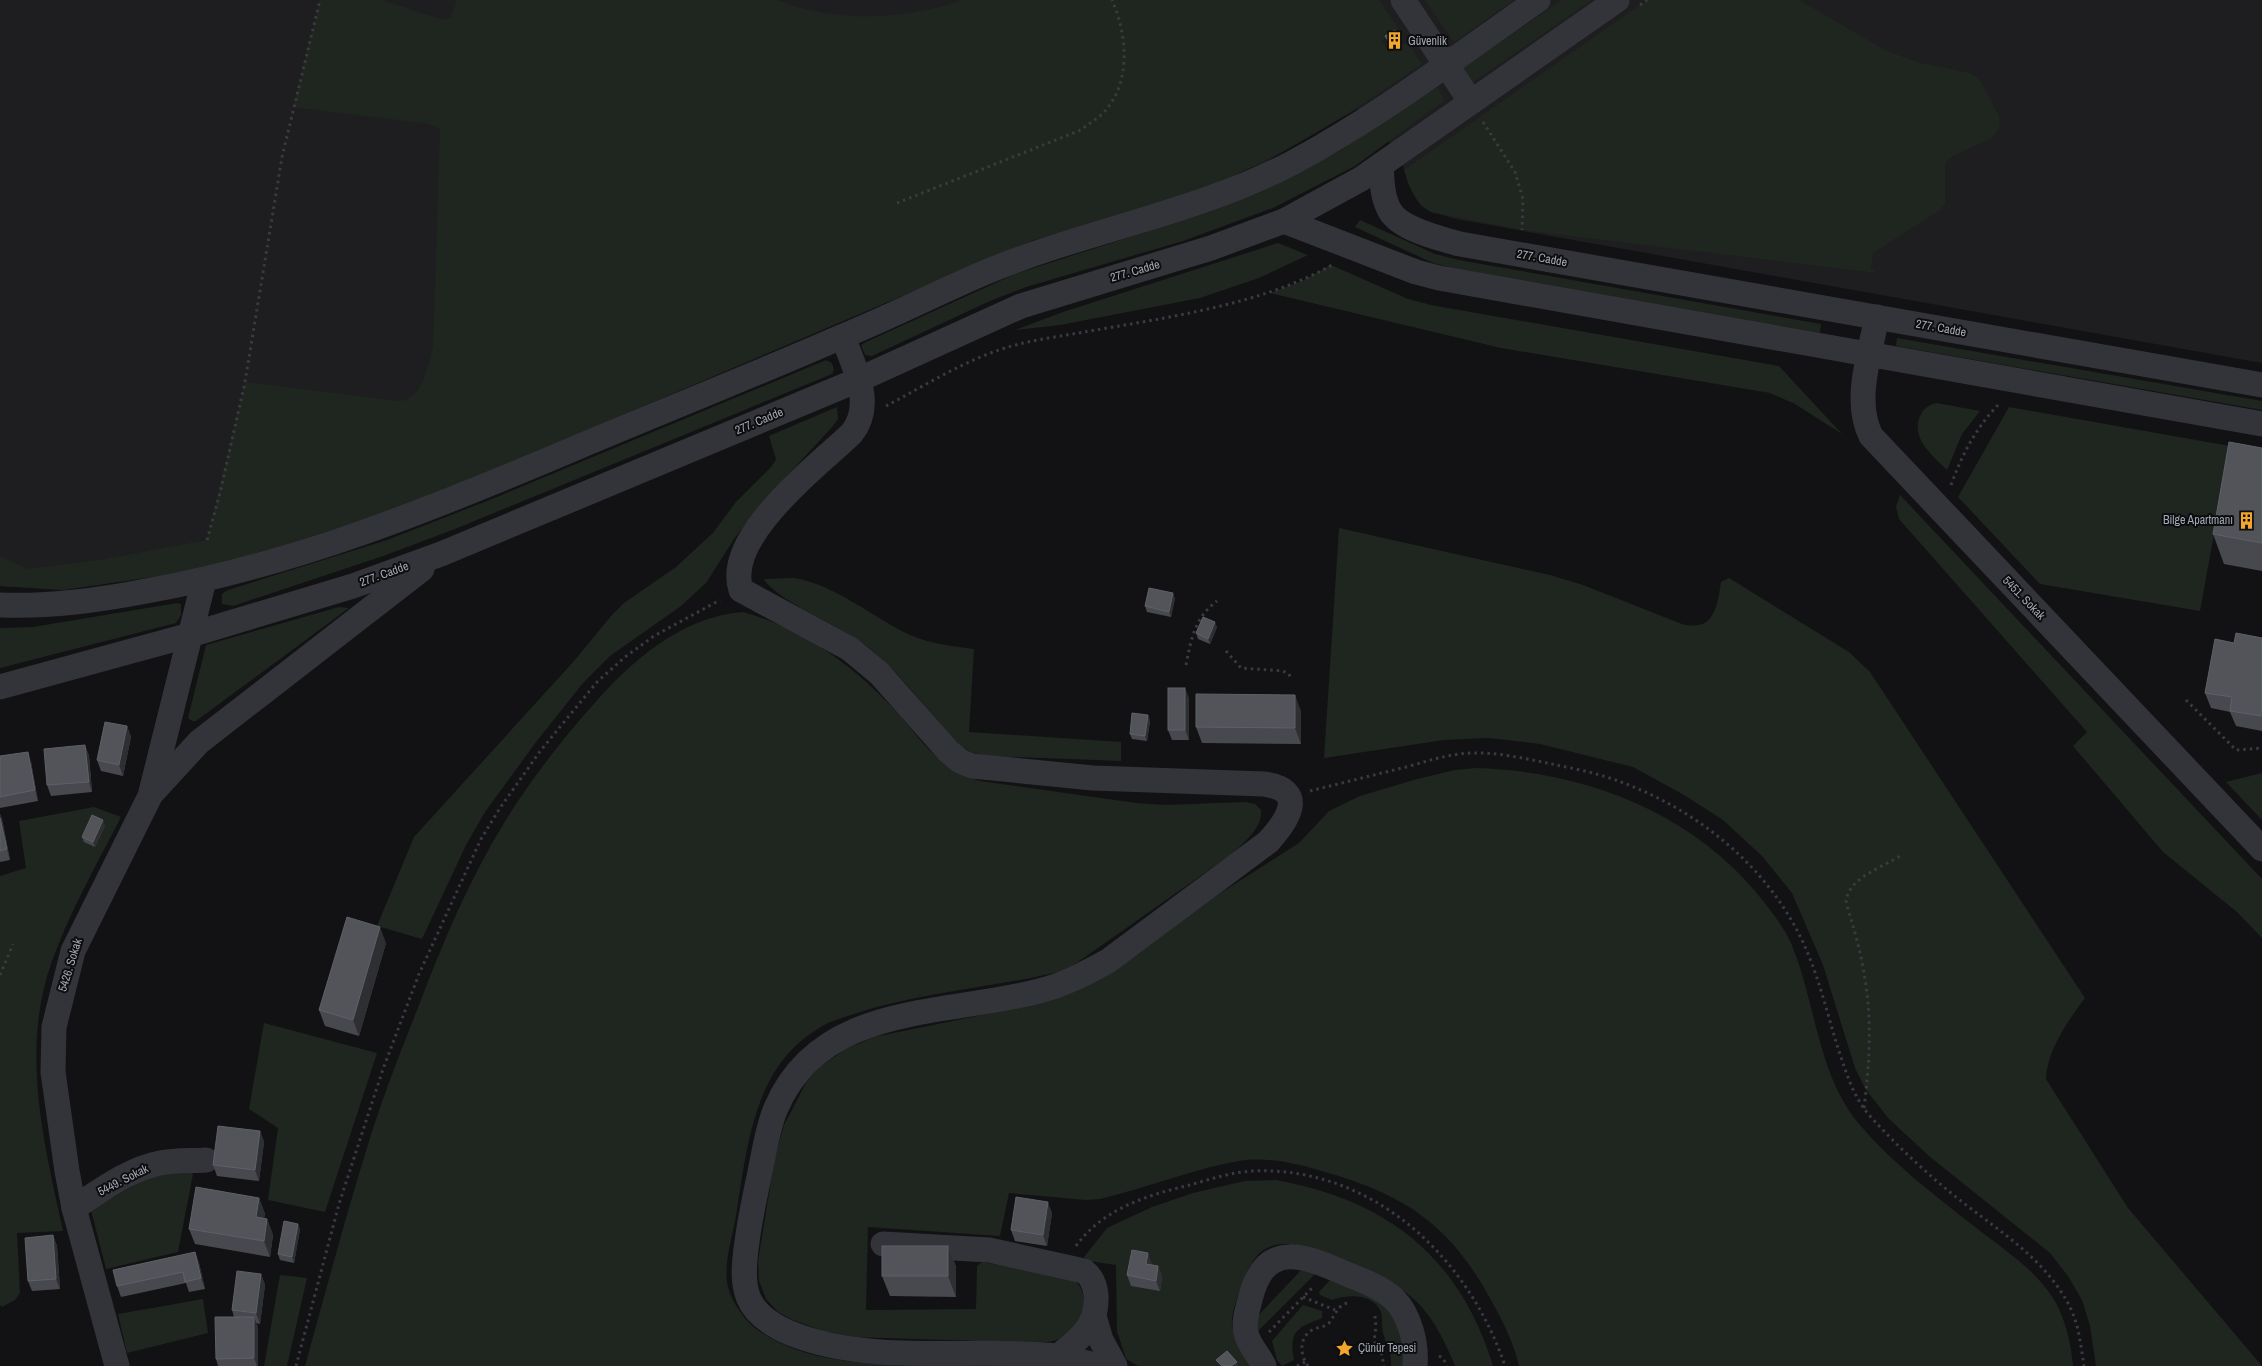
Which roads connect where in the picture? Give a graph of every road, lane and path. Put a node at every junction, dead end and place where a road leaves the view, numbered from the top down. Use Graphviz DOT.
graph roads {
  1 [pos="320,0"];
  2 [pos="1112,0"];
  3 [pos="1402,0"];
  4 [pos="1538,0"];
  5 [pos="1617,0"];
  6 [pos="1446,64"];
  7 [pos="1471,102"];
  8 [pos="1381,165"];
  9 [pos="897,203"];
  10 [pos="1284,221"];
  11 [pos="1522,230"];
  12 [pos="1356,250"];
  13 [pos="1877,317"];
  14 [pos="843,337"];
  15 [pos="1870,355"];
  16 [pos="858,380"];
  17 [pos="2262,385"];
  18 [pos="1998,405"];
  19 [pos="861,419"];
  20 [pos="2262,424"];
  21 [pos="1950,488"];
  22 [pos="207,540"];
  23 [pos="441,554"];
  24 [pos="204,580"];
  25 [pos="741,590"];
  26 [pos="1217,601"];
  27 [pos="0,605"];
  28 [pos="190,635"];
  29 [pos="1226,651"];
  30 [pos="1186,665"];
  31 [pos="1291,679"];
  32 [pos="0,687"];
  33 [pos="2186,700"];
  34 [pos="2262,748"];
  35 [pos="150,796"];
  36 [pos="1289,796"];
  37 [pos="2262,849"];
  38 [pos="1902,855"];
  39 [pos="13,944"];
  40 [pos="0,975"];
  41 [pos="1864,1109"];
  42 [pos="206,1160"];
  43 [pos="74,1208"];
  44 [pos="883,1244"];
  45 [pos="1061,1266"];
  46 [pos="1332,1267"];
  47 [pos="1303,1297"];
  48 [pos="1356,1301"];
  49 [pos="1335,1310"];
  50 [pos="1374,1313"];
  51 [pos="1094,1316"];
  52 [pos="1058,1356"];
  53 [pos="1259,1357"];
  54 [pos="1305,1362"];
  55 [pos="117,1366"];
  56 [pos="296,1366"];
  57 [pos="1099,1366"];
  58 [pos="1116,1366"];
  59 [pos="1297,1366"];
  60 [pos="1308,1366"];
  61 [pos="1384,1366"];
  62 [pos="1416,1366"];
  63 [pos="1505,1366"];
  64 [pos="2084,1366"];
  1 -- 22 [label="path"];
  2 -- 9 [label="path"];
  3 -- 6 [label="street"];
  4 -- 6 [label="street"];
  5 -- 7 [label="street"];
  6 -- 7 [label="street"];
  6 -- 14 [label="street"];
  7 -- 8 [label="street"];
  7 -- 11 [label="path"];
  8 -- 10 [label="street, 277. Cadde"];
  8 -- 13 [label="street, 277. Cadde"];
  10 -- 12 [label="street"];
  10 -- 16 [label="street, 277. Cadde"];
  12 -- 15 [label="street"];
  12 -- 19 [label="path"];
  13 -- 15 [label="street, 5451. Sokak"];
  13 -- 17 [label="street, 277. Cadde"];
  14 -- 16 [label="street"];
  14 -- 24 [label="street"];
  15 -- 20 [label="street"];
  15 -- 37 [label="street, 5451. Sokak"];
  16 -- 19 [label="street"];
  16 -- 23 [label="street, 277. Cadde"];
  18 -- 21 [label="path"];
  19 -- 25 [label="street"];
  23 -- 28 [label="street, 277. Cadde"];
  23 -- 35 [label="street"];
  24 -- 27 [label="street"];
  24 -- 28 [label="street, 5426. Sokak"];
  25 -- 36 [label="street"];
  25 -- 56 [label="path"];
  26 -- 30 [label="path"];
  28 -- 32 [label="street, 277. Cadde"];
  28 -- 35 [label="street, 5426. Sokak"];
  29 -- 31 [label="path"];
  33 -- 34 [label="path"];
  35 -- 43 [label="street, 5426. Sokak"];
  36 -- 41 [label="path"];
  36 -- 52 [label="street"];
  38 -- 41 [label="path"];
  39 -- 40 [label="path"];
  41 -- 64 [label="path"];
  42 -- 43 [label="street, 5449. Sokak"];
  43 -- 55 [label="street, 5426. Sokak"];
  44 -- 45 [label="street"];
  45 -- 51 [label="street"];
  45 -- 63 [label="path"];
  46 -- 47 [label="path"];
  46 -- 53 [label="street"];
  46 -- 62 [label="street"];
  47 -- 49 [label="path"];
  47 -- 53 [label="path"];
  48 -- 49 [label="path"];
  49 -- 54 [label="path"];
  50 -- 61 [label="path"];
  51 -- 52 [label="street"];
  51 -- 58 [label="street"];
  52 -- 57 [label="street"];
  54 -- 59 [label="path"];
  54 -- 60 [label="path"];
}
